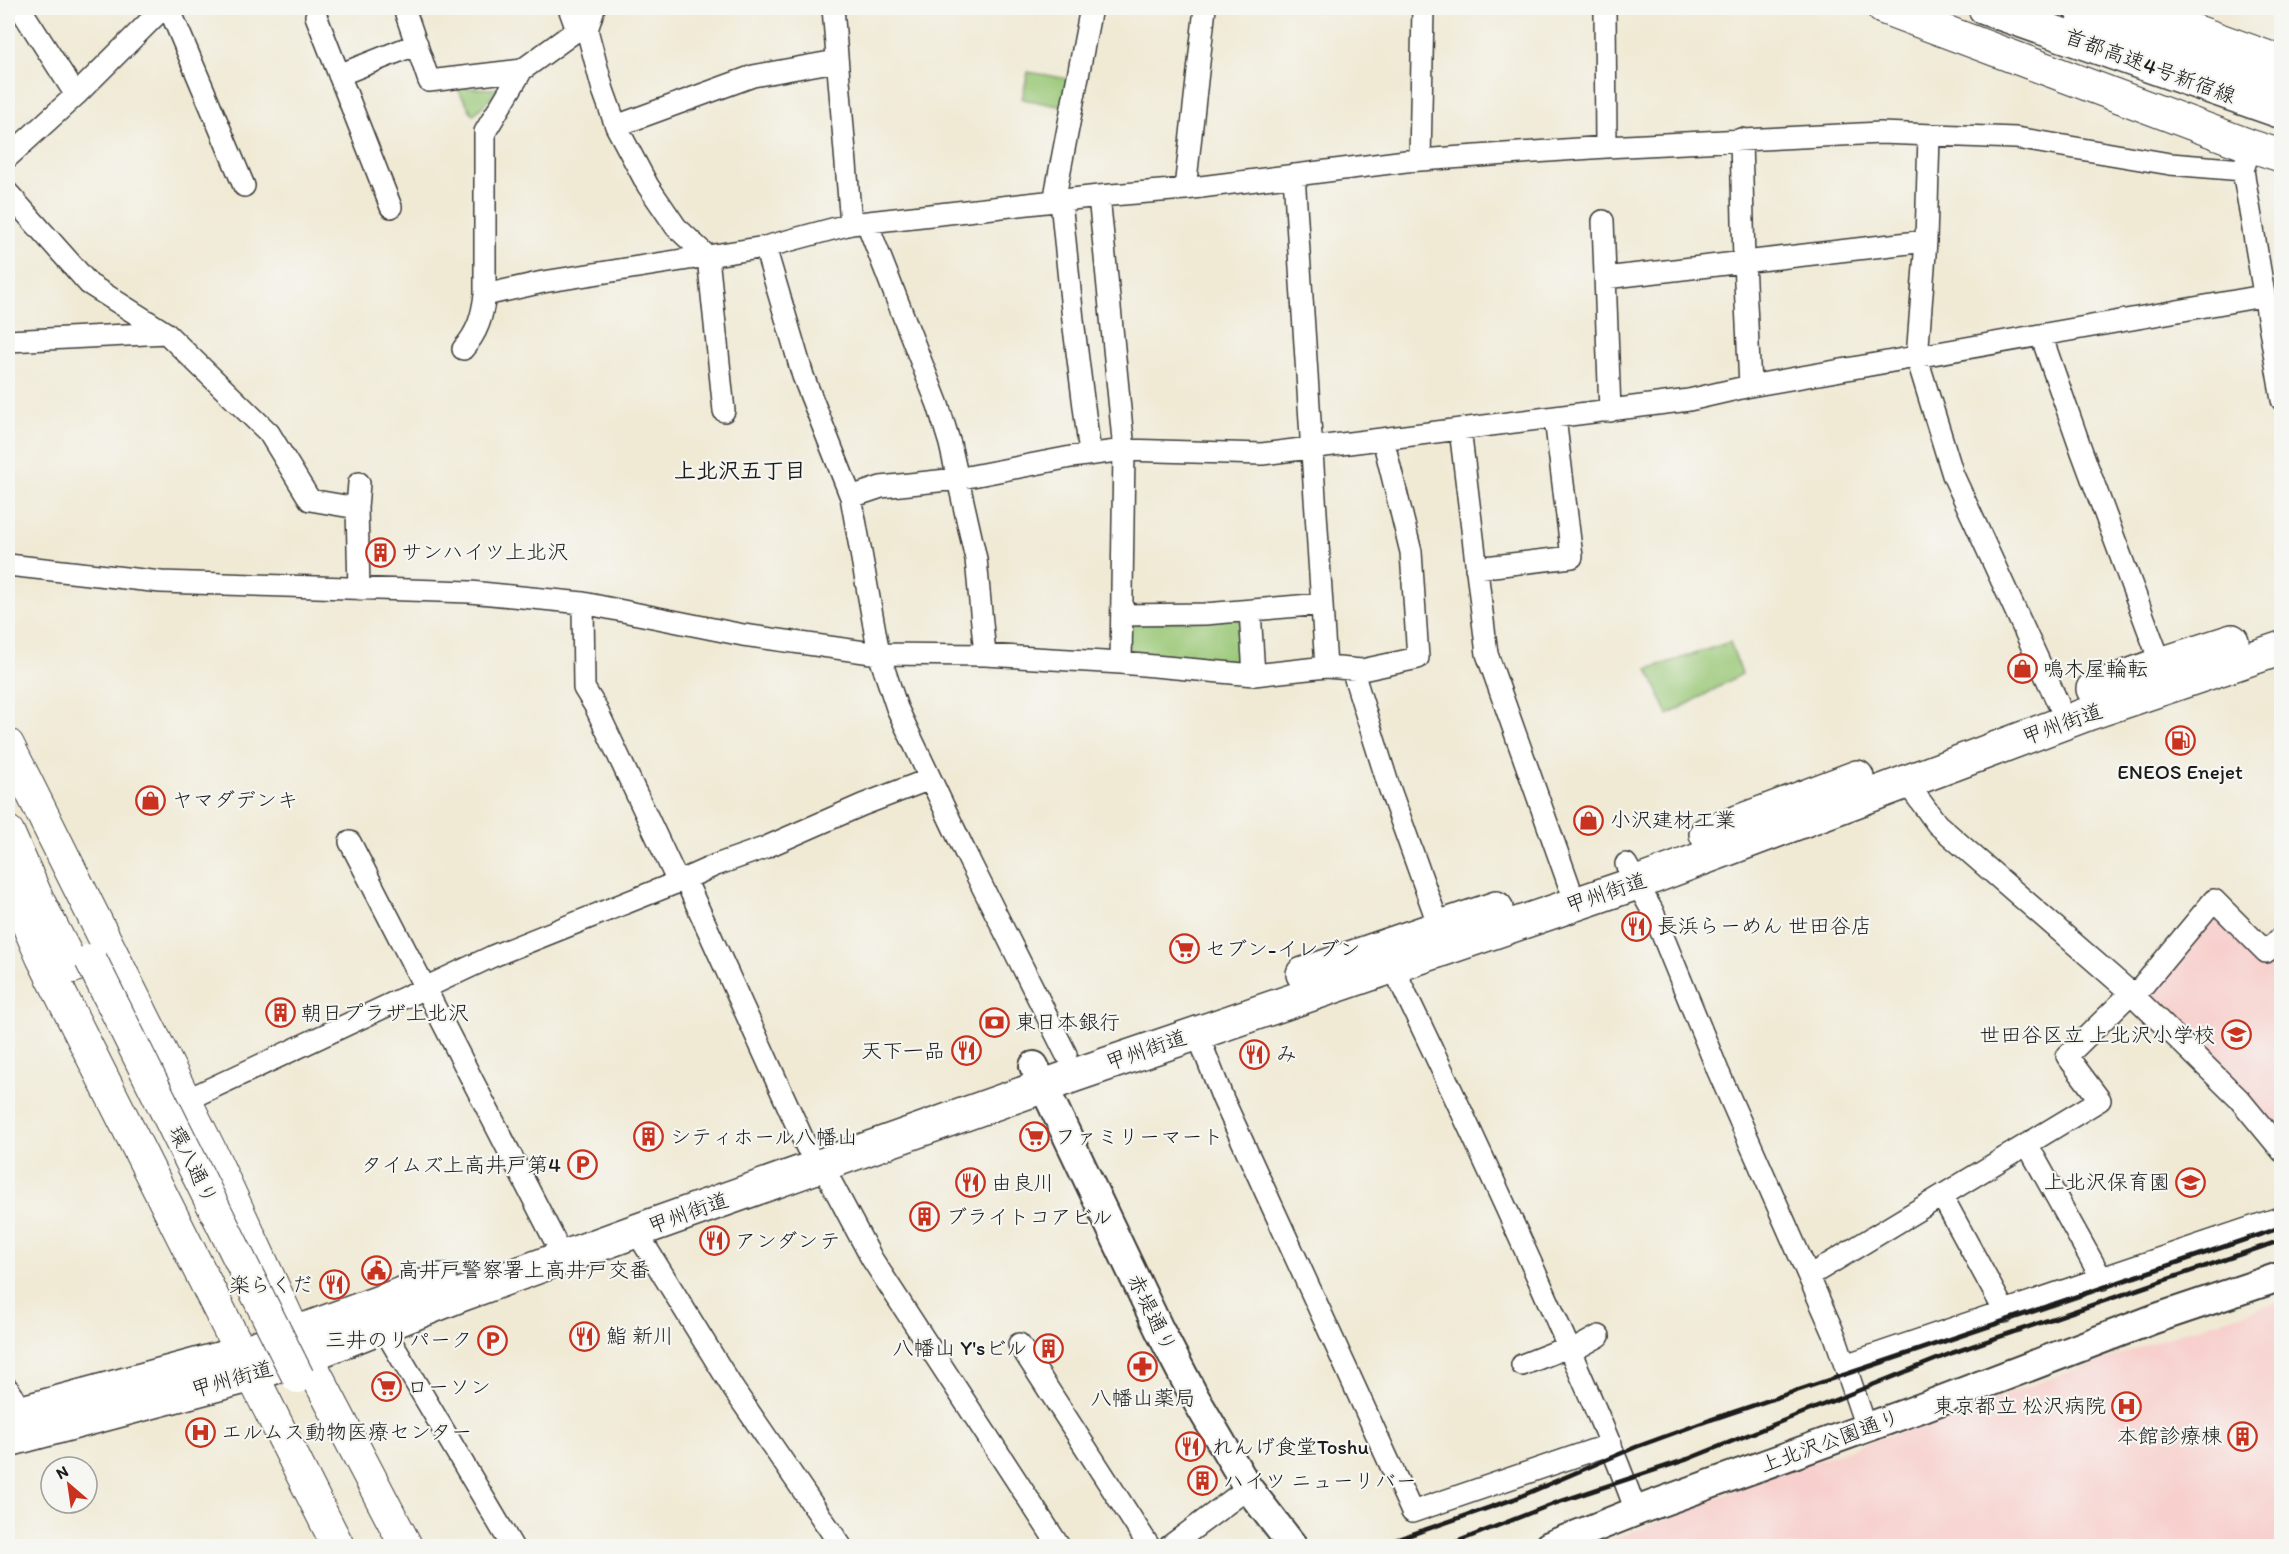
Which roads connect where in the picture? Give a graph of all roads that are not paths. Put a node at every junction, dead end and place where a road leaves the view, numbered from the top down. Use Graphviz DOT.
graph roads {
  1 [pos="20,8"];
  2 [pos="163,8"];
  3 [pos="170,8"];
  4 [pos="404,8"];
  5 [pos="569,8"];
  6 [pos="594,8"];
  7 [pos="833,8"];
  8 [pos="1091,8"];
  9 [pos="1205,8"];
  10 [pos="1424,8"];
  11 [pos="1605,8"];
  12 [pos="1883,8"];
  13 [pos="1899,8"];
  14 [pos="1984,8"];
  15 [pos="2079,8"];
  16 [pos="2132,8"];
  17 [pos="2174,14"];
  18 [pos="316,16"];
  19 [pos="582,30"];
  20 [pos="2282,41"];
  21 [pos="417,44"];
  22 [pos="836,61"];
  23 [pos="2282,62"];
  24 [pos="522,70"];
  25 [pos="339,75"];
  26 [pos="2282,82"];
  27 [pos="76,95"];
  28 [pos="2282,112"];
  29 [pos="616,126"];
  30 [pos="2282,134"];
  31 [pos="1929,135"];
  32 [pos="1742,139"];
  33 [pos="1606,147"];
  34 [pos="2282,156"];
  35 [pos="8,157"];
  36 [pos="2247,158"];
  37 [pos="1420,160"];
  38 [pos="1294,175"];
  39 [pos="244,186"];
  40 [pos="1185,189"];
  41 [pos="8,193"];
  42 [pos="1099,196"];
  43 [pos="1059,201"];
  44 [pos="391,207"];
  45 [pos="1604,220"];
  46 [pos="859,224"];
  47 [pos="1926,241"];
  48 [pos="765,247"];
  49 [pos="708,257"];
  50 [pos="1744,262"];
  51 [pos="1605,278"];
  52 [pos="485,295"];
  53 [pos="2263,296"];
  54 [pos="166,333"];
  55 [pos="2041,335"];
  56 [pos="8,341"];
  57 [pos="463,350"];
  58 [pos="1917,358"];
  59 [pos="1750,386"];
  60 [pos="2282,400"];
  61 [pos="724,411"];
  62 [pos="1610,411"];
  63 [pos="1555,418"];
  64 [pos="1087,423"];
  65 [pos="1460,429"];
  66 [pos="1383,440"];
  67 [pos="1122,441"];
  68 [pos="1312,448"];
  69 [pos="1090,454"];
  70 [pos="957,479"];
  71 [pos="359,483"];
  72 [pos="851,497"];
  73 [pos="357,508"];
  74 [pos="8,566"];
  75 [pos="1476,568"];
  76 [pos="359,589"];
  77 [pos="583,603"];
  78 [pos="1322,604"];
  79 [pos="1250,611"];
  80 [pos="1122,615"];
  81 [pos="2282,625"];
  82 [pos="2282,648"];
  83 [pos="879,654"];
  84 [pos="985,655"];
  85 [pos="1121,663"];
  86 [pos="2161,664"];
  87 [pos="1326,667"];
  88 [pos="1352,669"];
  89 [pos="1254,675"];
  90 [pos="2058,702"];
  91 [pos="8,745"];
  92 [pos="930,779"];
  93 [pos="8,782"];
  94 [pos="1907,783"];
  95 [pos="8,832"];
  96 [pos="350,842"];
  97 [pos="1631,874"];
  98 [pos="8,879"];
  99 [pos="681,881"];
  100 [pos="1569,885"];
  101 [pos="1439,926"];
  102 [pos="2282,936"];
  103 [pos="82,964"];
  104 [pos="1394,967"];
  105 [pos="425,987"];
  106 [pos="2131,993"];
  107 [pos="1197,1033"];
  108 [pos="1071,1064"];
  109 [pos="1038,1076"];
  110 [pos="184,1101"];
  111 [pos="2027,1144"];
  112 [pos="2282,1151"];
  113 [pos="815,1156"];
  114 [pos="1942,1196"];
  115 [pos="2282,1217"];
  116 [pos="636,1231"];
  117 [pos="554,1239"];
  118 [pos="1809,1276"];
  119 [pos="2282,1276"];
  120 [pos="2102,1279"];
  121 [pos="2005,1312"];
  122 [pos="382,1326"];
  123 [pos="1599,1336"];
  124 [pos="1018,1344"];
  125 [pos="1569,1350"];
  126 [pos="273,1354"];
  127 [pos="1521,1365"];
  128 [pos="1845,1365"];
  129 [pos="9,1400"];
  130 [pos="1866,1428"];
  131 [pos="42,1431"];
  132 [pos="8,1440"];
  133 [pos="1611,1444"];
  134 [pos="8,1449"];
  135 [pos="1248,1488"];
  136 [pos="1636,1511"];
  137 [pos="338,1546"];
  138 [pos="361,1546"];
  139 [pos="383,1546"];
  140 [pos="406,1546"];
  141 [pos="512,1546"];
  142 [pos="841,1546"];
  143 [pos="1059,1546"];
  144 [pos="1149,1546"];
  145 [pos="1170,1546"];
  146 [pos="1293,1546"];
  147 [pos="1549,1546"];
  1 -- 27 [label="street"];
  2 -- 27 [label="street"];
  3 -- 39 [label="street"];
  4 -- 21 [label="street"];
  5 -- 19 [label="street"];
  6 -- 19 [label="street"];
  7 -- 22 [label="street"];
  8 -- 43 [label="street"];
  9 -- 40 [label="street"];
  10 -- 37 [label="street"];
  11 -- 33 [label="street"];
  12 -- 36 [label="main road"];
  13 -- 30 [label="main road"];
  14 -- 28 [label="highway, 首都高速4号新宿線"];
  15 -- 26 [label="highway, 首都高速4号新宿線"];
  16 -- 17 [label="main road"];
  17 -- 20 [label="main road"];
  17 -- 23 [label="main road"];
  18 -- 25 [label="street"];
  19 -- 24 [label="street"];
  19 -- 29 [label="street"];
  21 -- 24 [label="street"];
  21 -- 25 [label="street"];
  22 -- 29 [label="street"];
  22 -- 46 [label="street"];
  24 -- 52 [label="street"];
  25 -- 44 [label="street"];
  27 -- 35 [label="street"];
  29 -- 49 [label="street"];
  31 -- 32 [label="street"];
  31 -- 36 [label="street"];
  31 -- 47 [label="street"];
  32 -- 33 [label="street"];
  32 -- 50 [label="street"];
  33 -- 37 [label="street"];
  34 -- 36 [label="main road"];
  36 -- 53 [label="street"];
  37 -- 38 [label="street"];
  38 -- 40 [label="street"];
  38 -- 68 [label="street"];
  40 -- 42 [label="street"];
  41 -- 54 [label="street"];
  42 -- 43 [label="street"];
  42 -- 67 [label="street"];
  43 -- 46 [label="street"];
  43 -- 64 [label="street"];
  45 -- 51 [label="street"];
  46 -- 48 [label="street"];
  46 -- 70 [label="street"];
  47 -- 50 [label="street"];
  47 -- 58 [label="street"];
  48 -- 49 [label="street"];
  48 -- 72 [label="street"];
  49 -- 52 [label="street"];
  49 -- 61 [label="street"];
  50 -- 51 [label="street"];
  50 -- 59 [label="street"];
  51 -- 62 [label="street"];
  52 -- 57 [label="street"];
  53 -- 55 [label="street"];
  53 -- 60 [label="street"];
  54 -- 56 [label="street"];
  54 -- 73 [label="street"];
  55 -- 58 [label="street"];
  55 -- 86 [label="street"];
  58 -- 59 [label="street"];
  58 -- 90 [label="street"];
  59 -- 62 [label="street"];
  62 -- 63 [label="street"];
  63 -- 65 [label="street"];
  63 -- 75 [label="street"];
  64 -- 67 [label="street"];
  64 -- 69 [label="street"];
  65 -- 66 [label="street"];
  65 -- 75 [label="street"];
  66 -- 68 [label="street"];
  66 -- 88 [label="street"];
  67 -- 68 [label="street"];
  67 -- 69 [label="street"];
  67 -- 80 [label="street"];
  68 -- 78 [label="street"];
  69 -- 70 [label="street"];
  70 -- 72 [label="street"];
  70 -- 84 [label="street"];
  71 -- 73 [label="street"];
  72 -- 83 [label="street"];
  73 -- 76 [label="street"];
  74 -- 76 [label="street"];
  75 -- 100 [label="street"];
  76 -- 77 [label="street"];
  77 -- 83 [label="street"];
  77 -- 99 [label="street"];
  78 -- 79 [label="street"];
  78 -- 87 [label="street"];
  79 -- 80 [label="street"];
  79 -- 89 [label="street"];
  80 -- 85 [label="street"];
  81 -- 86 [label="highway, 甲州街道"];
  82 -- 94 [label="highway, 甲州街道"];
  83 -- 84 [label="street"];
  83 -- 92 [label="street"];
  84 -- 85 [label="street"];
  85 -- 89 [label="street"];
  86 -- 90 [label="highway, 甲州街道"];
  87 -- 88 [label="street"];
  87 -- 89 [label="street"];
  88 -- 101 [label="street"];
  90 -- 97 [label="highway, 甲州街道"];
  91 -- 110 [label="main road"];
  92 -- 99 [label="street"];
  92 -- 108 [label="street"];
  93 -- 103 [label="main road, 環八通り"];
  94 -- 97 [label="highway, 甲州街道"];
  94 -- 106 [label="street"];
  95 -- 103 [label="main road, 環八通り"];
  96 -- 105 [label="street"];
  97 -- 100 [label="highway, 甲州街道"];
  97 -- 104 [label="highway, 甲州街道"];
  97 -- 118 [label="street"];
  98 -- 126 [label="main road"];
  99 -- 105 [label="street"];
  99 -- 113 [label="street"];
  100 -- 101 [label="highway, 甲州街道"];
  101 -- 108 [label="highway, 甲州街道"];
  102 -- 106 [label="street"];
  103 -- 138 [label="main road, 環八通り"];
  103 -- 139 [label="main road, 環八通り, bridge"];
  104 -- 107 [label="highway, 甲州街道"];
  104 -- 125 [label="street"];
  105 -- 110 [label="street"];
  105 -- 117 [label="street"];
  106 -- 111 [label="street"];
  106 -- 112 [label="street"];
  107 -- 108 [label="highway, 甲州街道"];
  107 -- 133 [label="street"];
  108 -- 109 [label="highway, 甲州街道"];
  109 -- 113 [label="highway, 甲州街道"];
  109 -- 135 [label="street, 赤堤通り"];
  110 -- 126 [label="main road"];
  111 -- 114 [label="street"];
  111 -- 120 [label="street"];
  113 -- 116 [label="highway, 甲州街道"];
  113 -- 117 [label="highway, 甲州街道"];
  113 -- 143 [label="street"];
  114 -- 118 [label="street"];
  114 -- 121 [label="street"];
  115 -- 120 [label="street"];
  116 -- 122 [label="highway, 甲州街道"];
  116 -- 142 [label="street"];
  117 -- 126 [label="highway, 甲州街道"];
  118 -- 128 [label="street"];
  119 -- 130 [label="street, 上北沢公園通り"];
  120 -- 121 [label="street"];
  121 -- 128 [label="street"];
  122 -- 126 [label="highway, 甲州街道"];
  122 -- 141 [label="street"];
  123 -- 125 [label="street"];
  124 -- 144 [label="street"];
  125 -- 127 [label="street"];
  125 -- 133 [label="street"];
  126 -- 129 [label="highway, 甲州街道"];
  126 -- 131 [label="highway, 甲州街道"];
  126 -- 137 [label="main road"];
  126 -- 140 [label="main road"];
  128 -- 130 [label="street"];
  130 -- 136 [label="street, 上北沢公園通り"];
  131 -- 132 [label="highway, 甲州街道"];
  131 -- 134 [label="street"];
  133 -- 136 [label="street"];
  135 -- 145 [label="street"];
  135 -- 146 [label="street, 赤堤通り"];
  136 -- 147 [label="street, 上北沢公園通り"];
}
